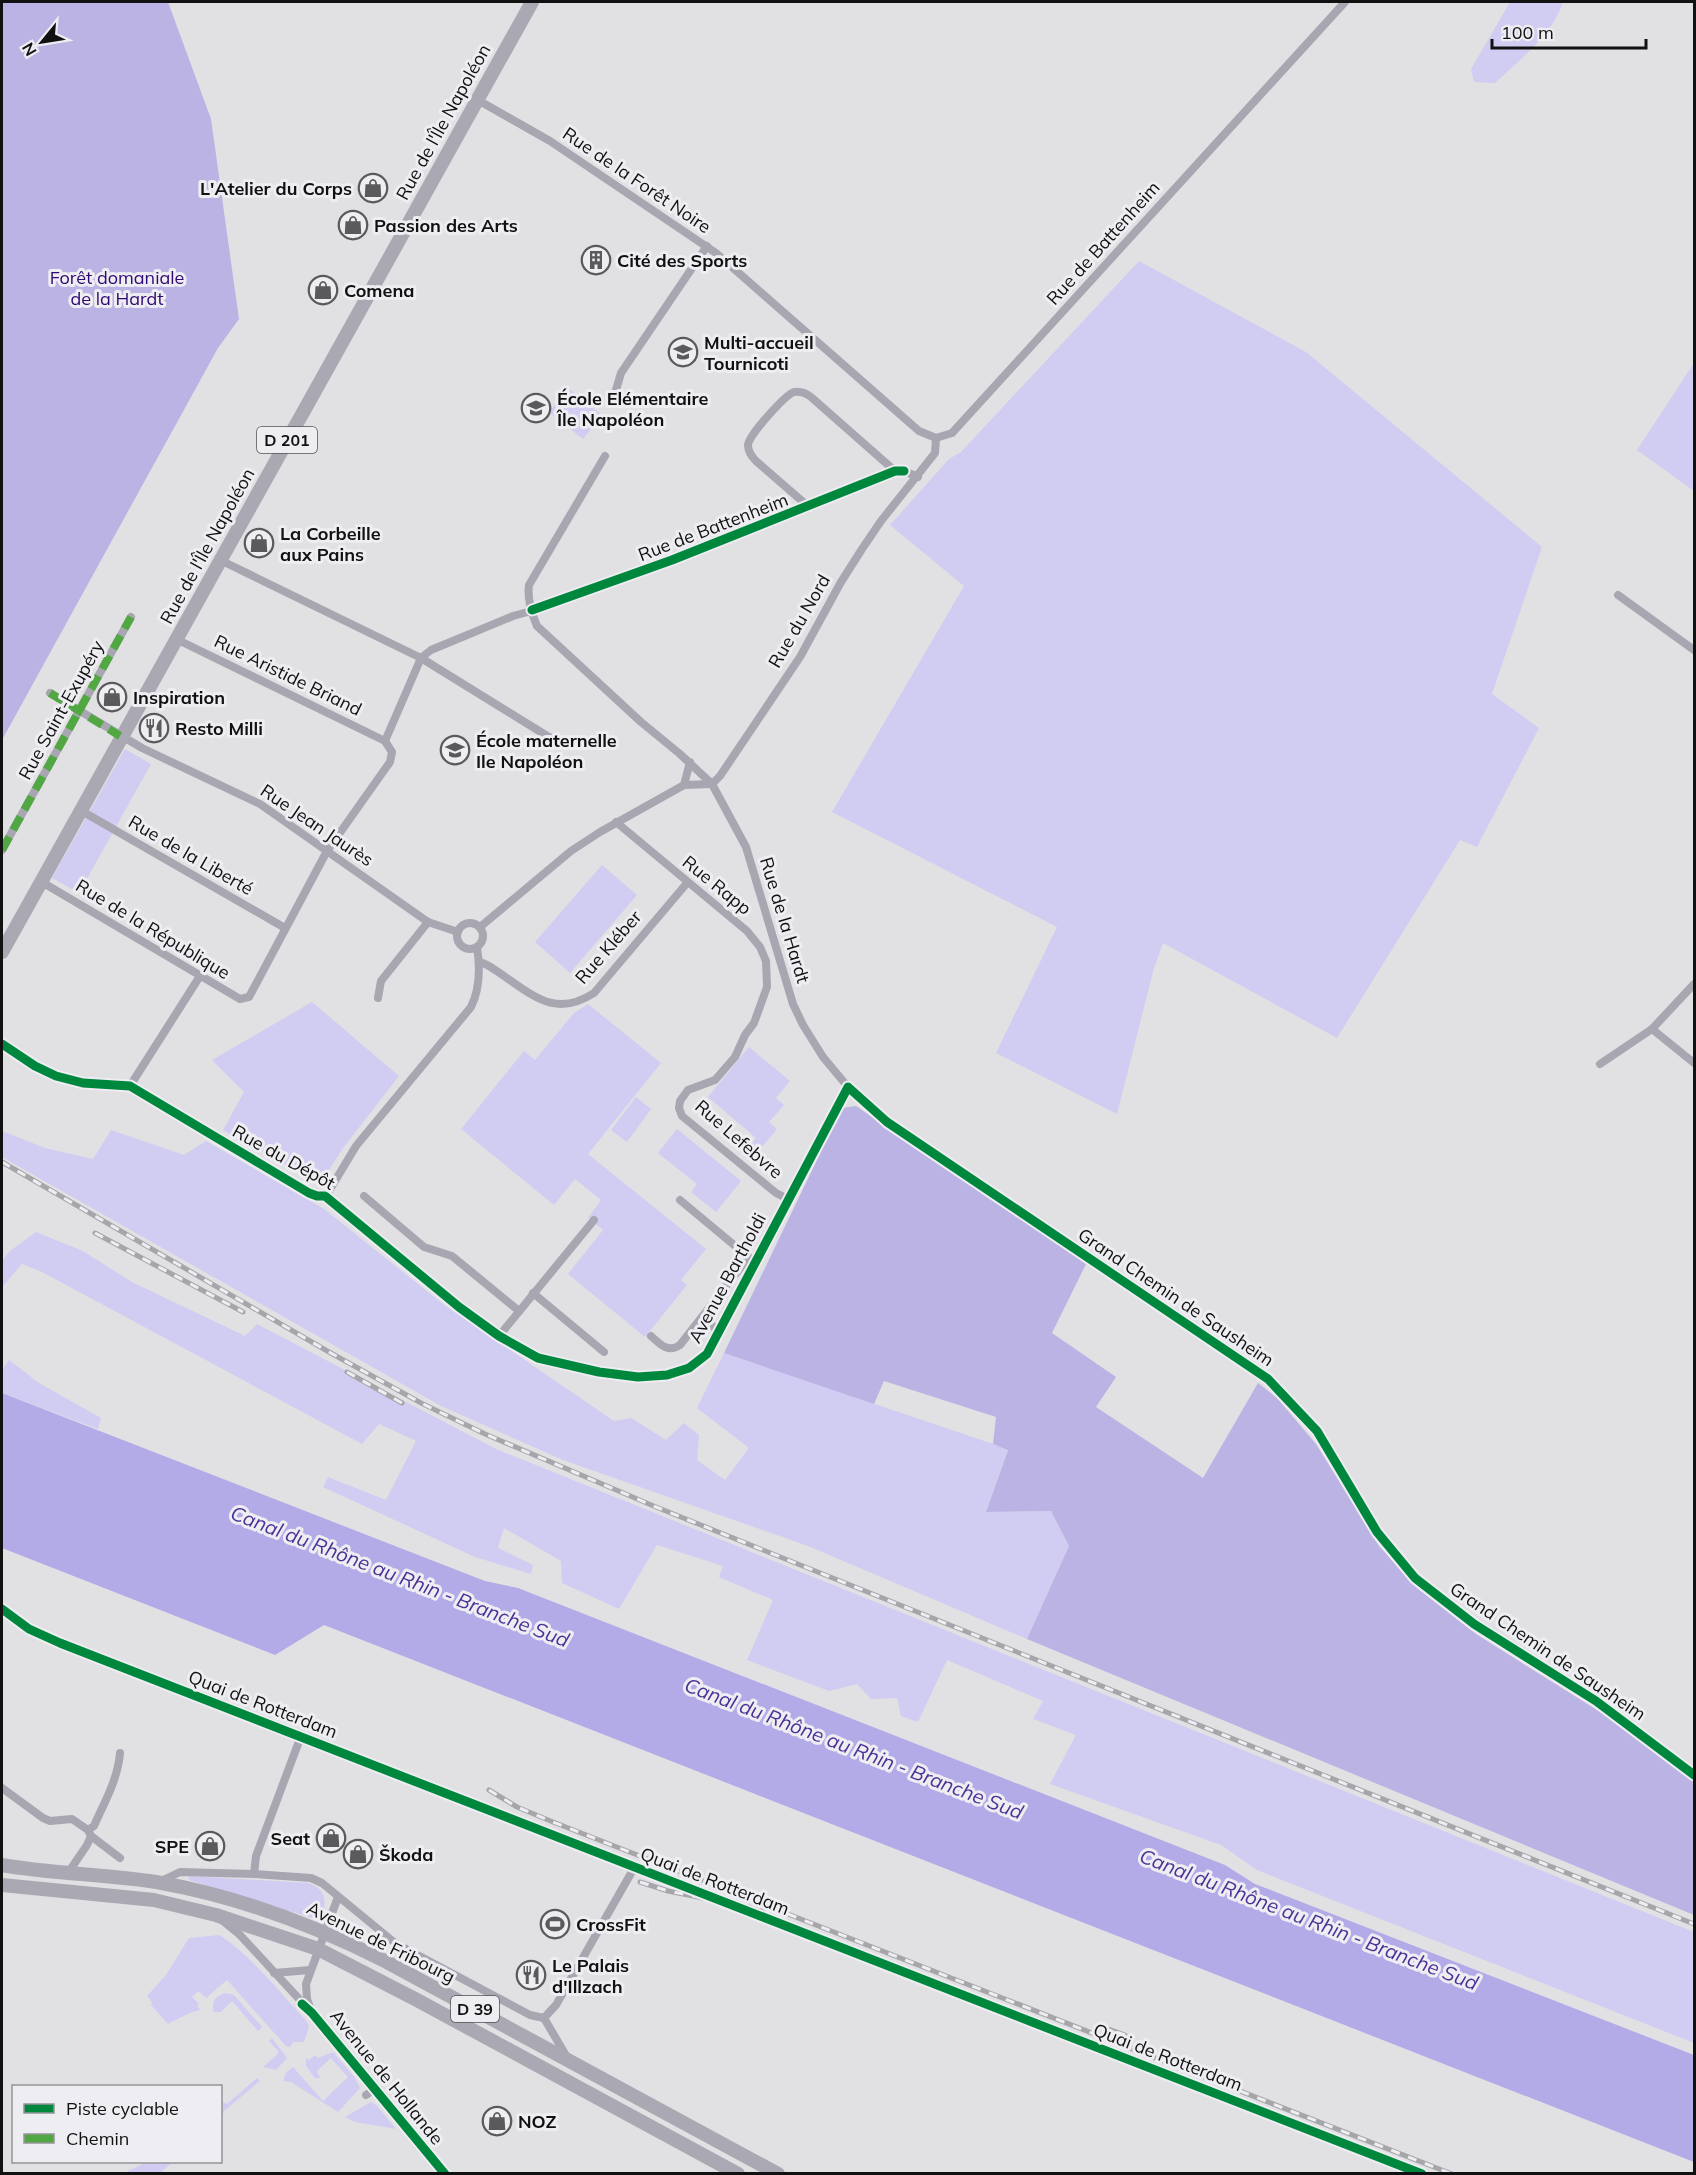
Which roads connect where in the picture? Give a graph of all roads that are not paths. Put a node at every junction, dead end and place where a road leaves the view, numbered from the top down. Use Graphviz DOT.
graph roads {
  1 [pos="532,2"];
  2 [pos="1345,2"];
  3 [pos="476,99"];
  4 [pos="707,246"];
  5 [pos="616,390"];
  6 [pos="936,438"];
  7 [pos="605,456"];
  8 [pos="895,471"];
  9 [pos="918,477"];
  10 [pos="809,507"];
  11 [pos="220,560"];
  12 [pos="1618,595"];
  13 [pos="532,610"];
  14 [pos="131,617"];
  15 [pos="176,639"];
  16 [pos="1695,650"];
  17 [pos="421,658"];
  18 [pos="50,693"];
  19 [pos="78,711"];
  20 [pos="120,736"];
  21 [pos="386,741"];
  22 [pos="557,742"];
  23 [pos="690,762"];
  24 [pos="712,784"];
  25 [pos="684,785"];
  26 [pos="80,810"];
  27 [pos="616,822"];
  28 [pos="2,850"];
  29 [pos="327,851"];
  30 [pos="40,881"];
  31 [pos="687,883"];
  32 [pos="428,922"];
  33 [pos="480,927"];
  34 [pos="285,928"];
  35 [pos="458,932"];
  36 [pos="477,947"];
  37 [pos="2,952"];
  38 [pos="479,962"];
  39 [pos="200,976"];
  40 [pos="1695,984"];
  41 [pos="378,998"];
  42 [pos="754,1023"];
  43 [pos="1652,1029"];
  44 [pos="2,1044"];
  45 [pos="1695,1063"];
  46 [pos="1599,1064"];
  47 [pos="130,1086"];
  48 [pos="848,1087"];
  49 [pos="324,1196"];
  50 [pos="364,1196"];
  51 [pos="788,1199"];
  52 [pos="680,1200"];
  53 [pos="594,1220"];
  54 [pos="752,1260"];
  55 [pos="533,1293"];
  56 [pos="519,1311"];
  57 [pos="703,1317"];
  58 [pos="719,1332"];
  59 [pos="499,1336"];
  60 [pos="651,1336"];
  61 [pos="604,1352"];
  62 [pos="2,1610"];
  63 [pos="301,1736"];
  64 [pos="120,1753"];
  65 [pos="1695,1775"];
  66 [pos="2,1788"];
  67 [pos="89,1833"];
  68 [pos="120,1858"];
  69 [pos="2,1865"];
  70 [pos="634,1868"];
  71 [pos="68,1873"];
  72 [pos="254,1874"];
  73 [pos="157,1882"];
  74 [pos="2,1885"];
  75 [pos="338,1897"];
  76 [pos="216,1915"];
  77 [pos="325,1931"];
  78 [pos="318,1949"];
  79 [pos="310,1970"];
  80 [pos="274,1973"];
  81 [pos="312,2013"];
  82 [pos="544,2018"];
  83 [pos="568,2060"];
  84 [pos="375,2089"];
  85 [pos="366,2095"];
  86 [pos="445,2174"];
  87 [pos="738,2174"];
  88 [pos="778,2174"];
  89 [pos="1422,2174"];
  1 -- 3 [label="main road, Rue de l'Île Napoléon / D 201"];
  2 -- 6 [label="street, Rue de Battenheim"];
  3 -- 4 [label="street, Rue de la Forêt Noire"];
  3 -- 11 [label="main road, Rue de l'Île Napoléon / D 201"];
  4 -- 5 [label="street"];
  4 -- 6 [label="street, Rue de la Forêt Noire"];
  6 -- 9 [label="street"];
  7 -- 13 [label="street"];
  8 -- 9 [label="street"];
  8 -- 10 [label="street, Rue de Battenheim"];
  8 -- 10 [label="street"];
  9 -- 24 [label="street, Rue du Nord"];
  10 -- 13 [label="street, Rue de Battenheim"];
  11 -- 15 [label="main road, Rue de l'Île Napoléon / D 201"];
  11 -- 17 [label="street"];
  12 -- 16 [label="street"];
  13 -- 17 [label="street, Rue de Battenheim"];
  13 -- 23 [label="street, Rue de la Hardt"];
  14 -- 19 [label="street, Rue Saint-Exupéry"];
  15 -- 20 [label="main road, Rue de l'Île Napoléon / D 201"];
  15 -- 21 [label="street, Rue Aristide Briand"];
  17 -- 21 [label="street"];
  17 -- 22 [label="street"];
  18 -- 19 [label="street, Rue Jean Jaurès"];
  19 -- 20 [label="street, Rue Jean Jaurès"];
  19 -- 28 [label="street, Rue Saint-Exupéry"];
  20 -- 26 [label="main road, Rue de l'Île Napoléon / D 201"];
  20 -- 29 [label="street, Rue Jean Jaurès"];
  21 -- 29 [label="street"];
  23 -- 24 [label="street, Rue de la Hardt"];
  23 -- 25 [label="street"];
  24 -- 25 [label="street"];
  24 -- 48 [label="street, Rue de la Hardt"];
  25 -- 27 [label="street"];
  26 -- 30 [label="main road, Rue de l'Île Napoléon / D 201"];
  26 -- 34 [label="street, Rue de la Liberté"];
  27 -- 31 [label="street, Rue Rapp"];
  27 -- 33 [label="street"];
  29 -- 32 [label="street, Rue Jean Jaurès"];
  29 -- 34 [label="street"];
  30 -- 37 [label="main road, Rue de l'Île Napoléon / D 201"];
  30 -- 39 [label="street, Rue de la République"];
  31 -- 38 [label="street, Rue Kléber"];
  31 -- 42 [label="street, Rue Rapp"];
  32 -- 35 [label="street, Rue Jean Jaurès"];
  32 -- 41 [label="street"];
  33 -- 35 [label="street"];
  33 -- 36 [label="street"];
  34 -- 39 [label="street, Rue de la République"];
  35 -- 36 [label="street"];
  36 -- 38 [label="street"];
  38 -- 49 [label="street"];
  39 -- 47 [label="street"];
  40 -- 43 [label="street"];
  42 -- 51 [label="street, Rue Lefebvre"];
  43 -- 45 [label="street"];
  43 -- 46 [label="street"];
  44 -- 47 [label="street"];
  47 -- 49 [label="street, Rue du Dépôt"];
  48 -- 51 [label="street, Avenue Bartholdi"];
  48 -- 65 [label="street, Grand Chemin de Sausheim"];
  49 -- 59 [label="street, Rue du Dépôt"];
  50 -- 56 [label="street"];
  51 -- 54 [label="street, Avenue Bartholdi"];
  52 -- 54 [label="street"];
  53 -- 55 [label="street"];
  54 -- 57 [label="street"];
  54 -- 58 [label="street, Avenue Bartholdi"];
  55 -- 56 [label="street"];
  55 -- 61 [label="street"];
  56 -- 59 [label="street"];
  57 -- 58 [label="street"];
  57 -- 60 [label="street"];
  58 -- 59 [label="street, Avenue Bartholdi"];
  62 -- 63 [label="street, Quai de Rotterdam"];
  63 -- 70 [label="street, Quai de Rotterdam"];
  63 -- 72 [label="street"];
  64 -- 67 [label="street"];
  66 -- 67 [label="street"];
  67 -- 68 [label="street"];
  67 -- 71 [label="street"];
  69 -- 71 [label="main road, Avenue de Fribourg / D 39"];
  70 -- 82 [label="street"];
  70 -- 89 [label="street, Quai de Rotterdam"];
  71 -- 73 [label="main road, Avenue de Fribourg / D 39"];
  72 -- 73 [label="street"];
  72 -- 75 [label="street"];
  73 -- 77 [label="main road, Avenue de Fribourg / D 39"];
  74 -- 76 [label="main road, Avenue de Fribourg / D 39"];
  75 -- 77 [label="street, Avenue de Hollande"];
  75 -- 82 [label="street"];
  76 -- 78 [label="main road, Avenue de Fribourg / D 39"];
  76 -- 80 [label="street, Avenue de Hollande"];
  77 -- 78 [label="street, Avenue de Hollande"];
  77 -- 83 [label="main road, Avenue de Fribourg / D 39"];
  78 -- 79 [label="street, Avenue de Hollande"];
  78 -- 87 [label="main road, Avenue de Fribourg / D 39"];
  79 -- 80 [label="street"];
  79 -- 81 [label="street, Avenue de Hollande"];
  80 -- 81 [label="street, Avenue de Hollande"];
  81 -- 84 [label="street, Avenue de Hollande"];
  82 -- 83 [label="street"];
  83 -- 88 [label="main road, Avenue de Fribourg / D 39"];
  84 -- 85 [label="street"];
  84 -- 86 [label="street, Avenue de Hollande"];
}
